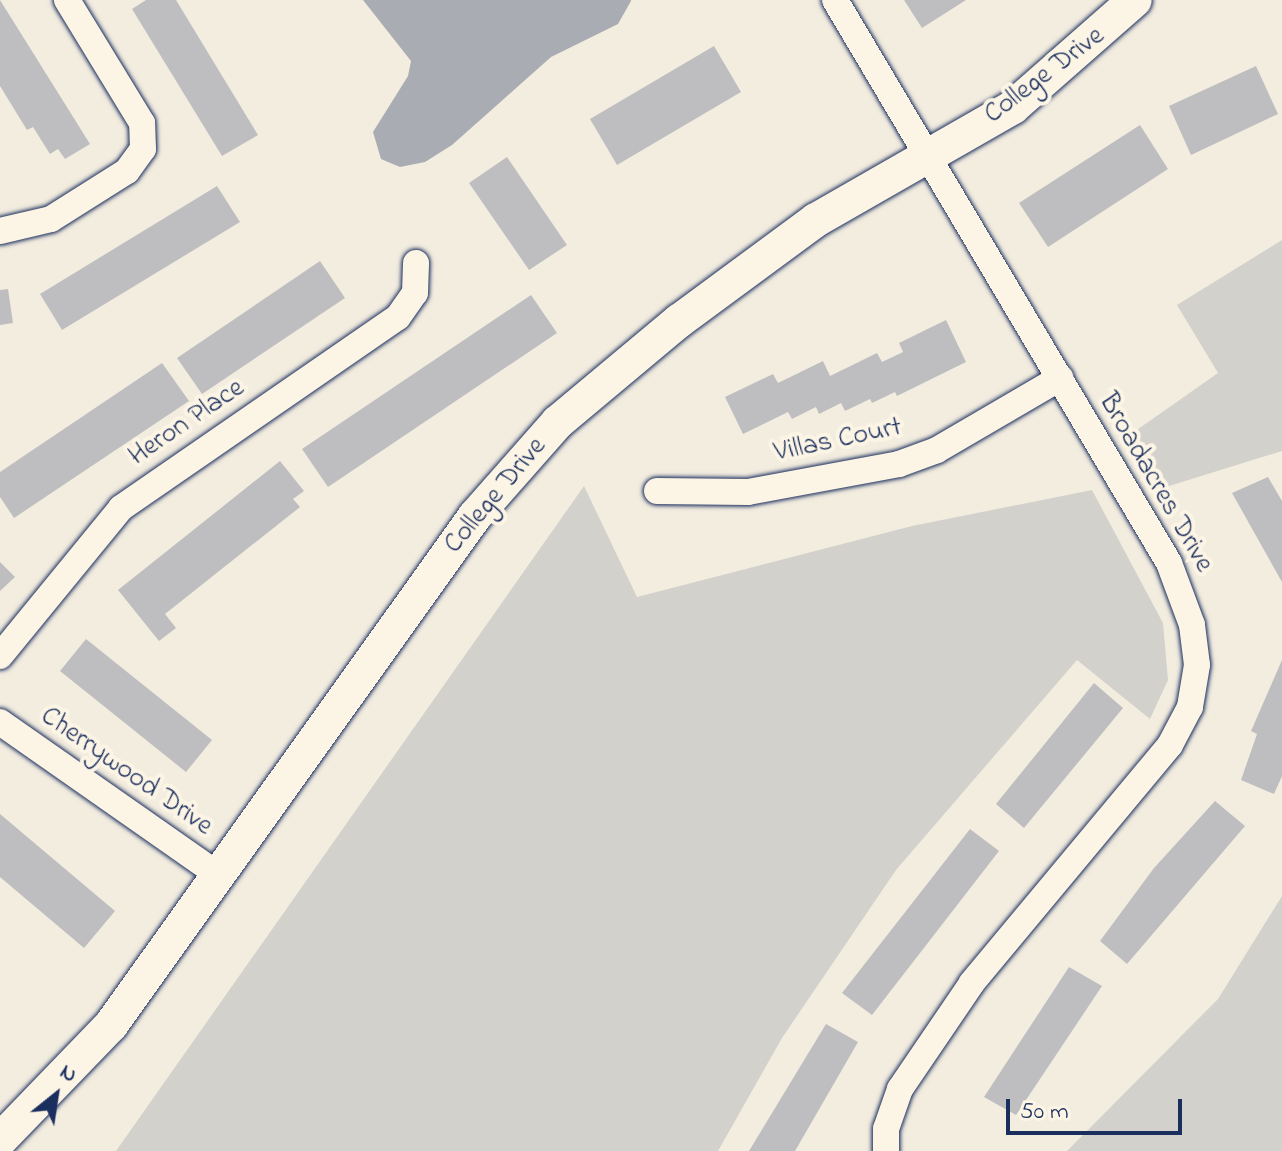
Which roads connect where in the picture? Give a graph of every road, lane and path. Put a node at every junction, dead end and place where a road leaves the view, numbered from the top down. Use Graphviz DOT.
graph roads {
  1 [pos="67,0"];
  2 [pos="835,0"];
  3 [pos="1135,0"];
  4 [pos="929,156"];
  5 [pos="0,231"];
  6 [pos="416,263"];
  7 [pos="1060,378"];
  8 [pos="657,491"];
  9 [pos="0,656"];
  10 [pos="0,722"];
  11 [pos="216,873"];
  12 [pos="0,1140"];
  13 [pos="886,1151"];
  1 -- 5 [label="street"];
  2 -- 4 [label="street, Broadacres Drive"];
  3 -- 4 [label="main road, College Drive"];
  4 -- 7 [label="street, Broadacres Drive"];
  4 -- 11 [label="main road, College Drive"];
  6 -- 9 [label="street, Heron Place"];
  7 -- 8 [label="street, Villas Court"];
  7 -- 13 [label="street, Broadacres Drive"];
  10 -- 11 [label="street, Cherrywood Drive"];
  11 -- 12 [label="main road, College Drive"];
}
